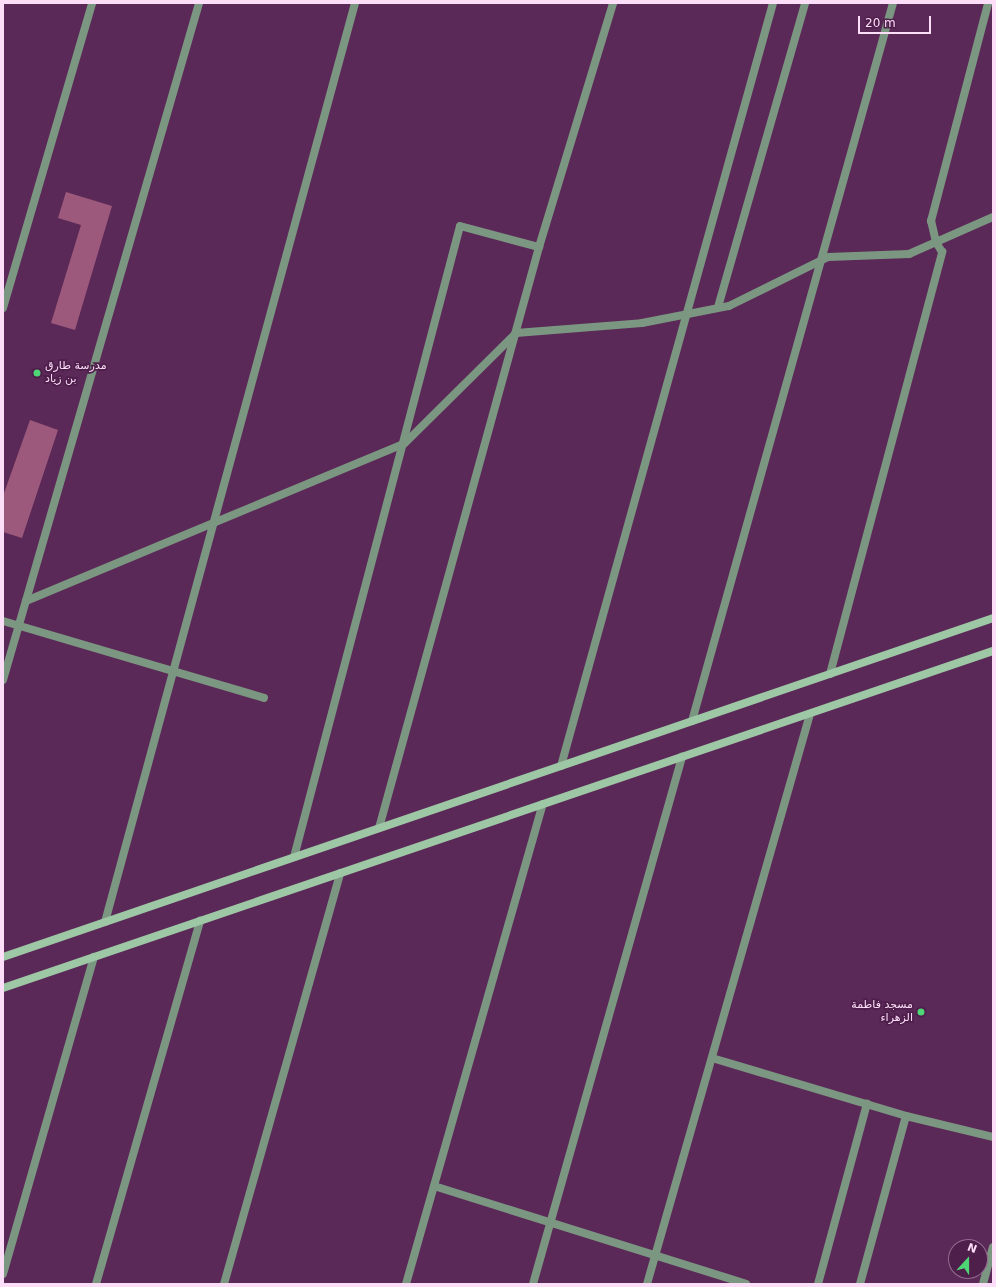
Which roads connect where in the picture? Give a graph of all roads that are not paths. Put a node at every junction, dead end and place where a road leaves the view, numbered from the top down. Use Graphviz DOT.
graph roads {
  1 [pos="92,3"];
  2 [pos="199,3"];
  3 [pos="355,3"];
  4 [pos="613,3"];
  5 [pos="773,3"];
  6 [pos="805,3"];
  7 [pos="893,3"];
  8 [pos="988,3"];
  9 [pos="993,217"];
  10 [pos="936,242"];
  11 [pos="539,248"];
  12 [pos="820,261"];
  13 [pos="3,308"];
  14 [pos="718,308"];
  15 [pos="685,315"];
  16 [pos="516,333"];
  17 [pos="404,444"];
  18 [pos="213,524"];
  19 [pos="26,601"];
  20 [pos="993,618"];
  21 [pos="3,621"];
  22 [pos="19,626"];
  23 [pos="993,651"];
  24 [pos="173,671"];
  25 [pos="830,674"];
  26 [pos="3,680"];
  27 [pos="264,698"];
  28 [pos="810,714"];
  29 [pos="692,721"];
  30 [pos="682,757"];
  31 [pos="561,766"];
  32 [pos="543,804"];
  33 [pos="379,828"];
  34 [pos="294,857"];
  35 [pos="340,873"];
  36 [pos="200,921"];
  37 [pos="105,922"];
  38 [pos="3,957"];
  39 [pos="94,957"];
  40 [pos="3,988"];
  41 [pos="712,1058"];
  42 [pos="867,1104"];
  43 [pos="906,1116"];
  44 [pos="993,1137"];
  45 [pos="434,1186"];
  46 [pos="550,1222"];
  47 [pos="993,1247"];
  48 [pos="655,1254"];
  49 [pos="3,1274"];
  50 [pos="96,1284"];
  51 [pos="224,1284"];
  52 [pos="406,1284"];
  53 [pos="533,1284"];
  54 [pos="647,1284"];
  55 [pos="746,1284"];
  56 [pos="818,1284"];
  57 [pos="860,1284"];
  58 [pos="983,1284"];
  1 -- 13 [label="street"];
  2 -- 19 [label="street"];
  3 -- 18 [label="street"];
  4 -- 11 [label="street"];
  5 -- 15 [label="street"];
  6 -- 14 [label="street"];
  7 -- 12 [label="street"];
  8 -- 10 [label="street"];
  9 -- 10 [label="street"];
  10 -- 12 [label="street"];
  10 -- 25 [label="street"];
  11 -- 16 [label="street"];
  11 -- 17 [label="street"];
  12 -- 14 [label="street"];
  12 -- 29 [label="street"];
  14 -- 15 [label="street"];
  15 -- 16 [label="street"];
  15 -- 31 [label="street"];
  16 -- 17 [label="street"];
  16 -- 33 [label="street"];
  17 -- 18 [label="street"];
  17 -- 34 [label="street"];
  18 -- 19 [label="street"];
  18 -- 24 [label="street"];
  19 -- 22 [label="street"];
  20 -- 25 [label="main road"];
  21 -- 22 [label="street"];
  22 -- 24 [label="street"];
  22 -- 26 [label="street"];
  23 -- 28 [label="main road"];
  24 -- 27 [label="street"];
  24 -- 37 [label="street"];
  25 -- 29 [label="main road"];
  28 -- 30 [label="main road"];
  28 -- 41 [label="street"];
  29 -- 31 [label="main road"];
  30 -- 32 [label="main road"];
  30 -- 46 [label="street"];
  31 -- 33 [label="main road"];
  32 -- 35 [label="main road"];
  32 -- 45 [label="street"];
  33 -- 34 [label="main road"];
  34 -- 37 [label="main road"];
  35 -- 36 [label="main road"];
  35 -- 51 [label="street"];
  36 -- 39 [label="main road"];
  36 -- 50 [label="street"];
  37 -- 38 [label="main road"];
  39 -- 40 [label="main road"];
  39 -- 49 [label="street"];
  41 -- 42 [label="street"];
  41 -- 48 [label="street"];
  42 -- 43 [label="street"];
  42 -- 56 [label="street"];
  43 -- 44 [label="street"];
  43 -- 57 [label="street"];
  45 -- 46 [label="street"];
  45 -- 52 [label="street"];
  46 -- 48 [label="street"];
  46 -- 53 [label="street"];
  47 -- 58 [label="street"];
  48 -- 54 [label="street"];
  48 -- 55 [label="street"];
}
